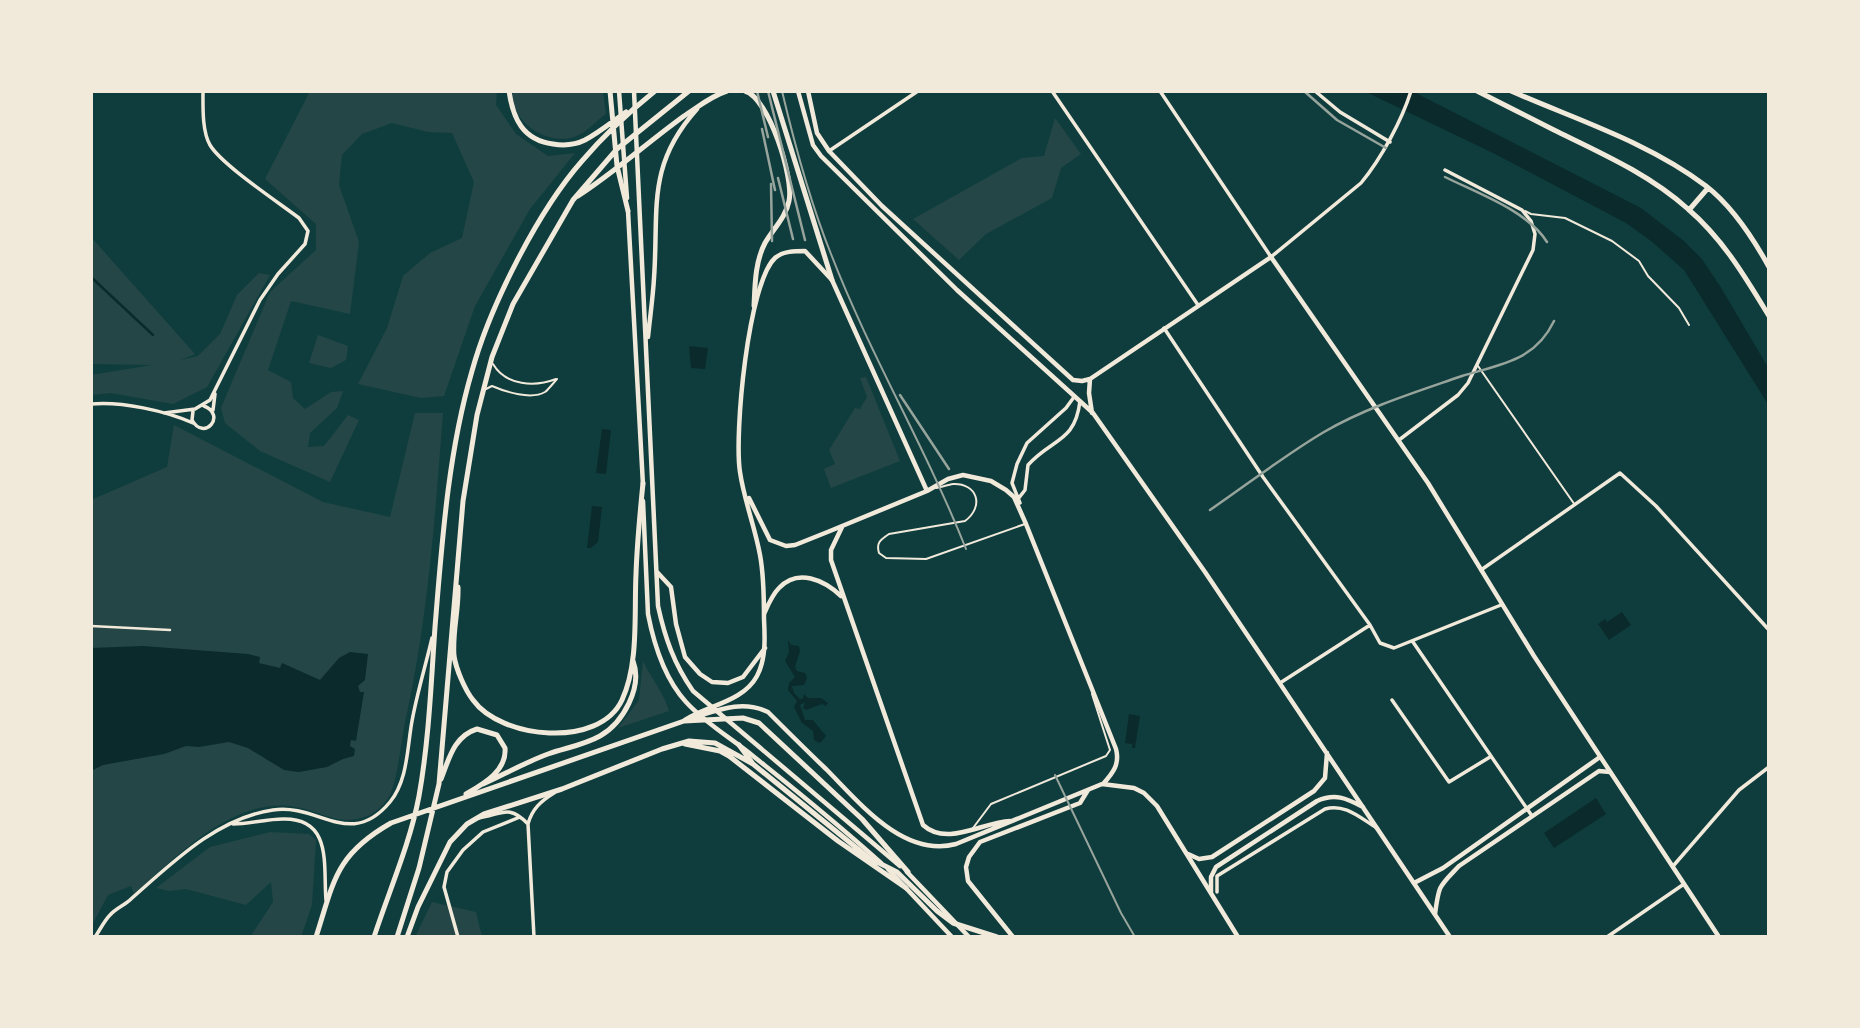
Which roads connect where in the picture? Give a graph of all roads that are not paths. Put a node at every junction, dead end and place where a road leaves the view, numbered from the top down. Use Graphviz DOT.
graph roads {
  1 [pos="203,91"];
  2 [pos="509,91"];
  3 [pos="610,91"];
  4 [pos="619,91"];
  5 [pos="634,91"];
  6 [pos="654,91"];
  7 [pos="689,91"];
  8 [pos="727,91"];
  9 [pos="745,91"];
  10 [pos="774,91"];
  11 [pos="798,91"];
  12 [pos="808,91"];
  13 [pos="918,91"];
  14 [pos="1052,91"];
  15 [pos="1160,91"];
  16 [pos="1315,91"];
  17 [pos="1411,91"];
  18 [pos="1477,91"];
  19 [pos="1511,91"];
  20 [pos="643,100"];
  21 [pos="702,103"];
  22 [pos="1389,141"];
  23 [pos="829,151"];
  24 [pos="1444,170"];
  25 [pos="1708,188"];
  26 [pos="572,200"];
  27 [pos="1522,210"];
  28 [pos="1689,210"];
  29 [pos="628,211"];
  30 [pos="1271,257"];
  31 [pos="1769,267"];
  32 [pos="832,280"];
  33 [pos="1198,305"];
  34 [pos="754,306"];
  35 [pos="1769,316"];
  36 [pos="1689,325"];
  37 [pos="1164,328"];
  38 [pos="646,351"];
  39 [pos="492,358"];
  40 [pos="1478,365"];
  41 [pos="1090,379"];
  42 [pos="216,392"];
  43 [pos="482,392"];
  44 [pos="1075,397"];
  45 [pos="1080,401"];
  46 [pos="91,404"];
  47 [pos="201,406"];
  48 [pos="195,409"];
  49 [pos="164,413"];
  50 [pos="1093,413"];
  51 [pos="213,414"];
  52 [pos="193,423"];
  53 [pos="1399,440"];
  54 [pos="643,483"];
  55 [pos="744,490"];
  56 [pos="927,491"];
  57 [pos="1017,500"];
  58 [pos="1575,505"];
  59 [pos="1026,524"];
  60 [pos="842,526"];
  61 [pos="458,559"];
  62 [pos="1482,570"];
  63 [pos="657,571"];
  64 [pos="842,597"];
  65 [pos="1501,606"];
  66 [pos="764,614"];
  67 [pos="1370,625"];
  68 [pos="91,626"];
  69 [pos="435,626"];
  70 [pos="1769,629"];
  71 [pos="170,630"];
  72 [pos="1413,642"];
  73 [pos="765,648"];
  74 [pos="633,660"];
  75 [pos="1280,683"];
  76 [pos="1091,687"];
  77 [pos="1392,700"];
  78 [pos="684,721"];
  79 [pos="682,743"];
  80 [pos="739,745"];
  81 [pos="1327,752"];
  82 [pos="1490,757"];
  83 [pos="1600,757"];
  84 [pos="753,764"];
  85 [pos="1769,767"];
  86 [pos="1610,772"];
  87 [pos="483,783"];
  88 [pos="439,784"];
  89 [pos="1102,784"];
  90 [pos="562,789"];
  91 [pos="1088,790"];
  92 [pos="457,800"];
  93 [pos="1364,808"];
  94 [pos="1528,809"];
  95 [pos="520,817"];
  96 [pos="1533,817"];
  97 [pos="477,818"];
  98 [pos="1013,820"];
  99 [pos="230,824"];
  100 [pos="528,824"];
  101 [pos="973,829"];
  102 [pos="1378,829"];
  103 [pos="1188,854"];
  104 [pos="1674,865"];
  105 [pos="908,872"];
  106 [pos="1414,883"];
  107 [pos="1685,883"];
  108 [pos="906,888"];
  109 [pos="1214,892"];
  110 [pos="326,905"];
  111 [pos="1435,914"];
  112 [pos="95,937"];
  113 [pos="316,937"];
  114 [pos="373,937"];
  115 [pos="397,937"];
  116 [pos="407,937"];
  117 [pos="458,937"];
  118 [pos="534,937"];
  119 [pos="952,937"];
  120 [pos="969,937"];
  121 [pos="997,937"];
  122 [pos="1013,937"];
  123 [pos="1238,937"];
  124 [pos="1448,937"];
  125 [pos="1607,937"];
  126 [pos="1719,937"];
  1 -- 42 [label="street"];
  2 -- 20 [label="main road"];
  3 -- 29 [label="main road"];
  4 -- 29 [label="main road"];
  5 -- 38 [label="main road"];
  6 -- 20 [label="main road"];
  7 -- 26 [label="main road"];
  8 -- 21 [label="main road"];
  9 -- 34 [label="main road"];
  10 -- 32 [label="main road"];
  11 -- 44 [label="main road"];
  12 -- 23 [label="main road"];
  13 -- 23 [label="street"];
  14 -- 33 [label="street"];
  15 -- 30 [label="street"];
  16 -- 22 [label="street"];
  17 -- 22 [label="street"];
  18 -- 28 [label="main road"];
  19 -- 25 [label="main road"];
  20 -- 69 [label="main road"];
  21 -- 26 [label="main road"];
  21 -- 38 [label="main road"];
  22 -- 30 [label="street"];
  23 -- 41 [label="main road"];
  24 -- 27 [label="street"];
  25 -- 28 [label="main road"];
  25 -- 31 [label="main road"];
  26 -- 39 [label="main road"];
  27 -- 36 [label="lane"];
  27 -- 40 [label="street"];
  28 -- 35 [label="main road"];
  29 -- 54 [label="main road"];
  30 -- 33 [label="main road"];
  30 -- 53 [label="main road"];
  32 -- 34 [label="main road"];
  32 -- 56 [label="main road"];
  33 -- 37 [label="main road"];
  34 -- 55 [label="main road"];
  37 -- 41 [label="main road"];
  37 -- 67 [label="street"];
  38 -- 63 [label="main road"];
  39 -- 43 [label="main road"];
  39 -- 43 [label="lane"];
  40 -- 53 [label="street"];
  40 -- 58 [label="lane"];
  41 -- 50 [label="main road"];
  42 -- 47 [label="street"];
  42 -- 51 [label="street"];
  43 -- 61 [label="main road"];
  44 -- 45 [label="main road"];
  44 -- 57 [label="street"];
  45 -- 50 [label="main road"];
  45 -- 57 [label="street"];
  46 -- 49 [label="street"];
  47 -- 48 [label="street"];
  47 -- 51 [label="street"];
  48 -- 49 [label="street"];
  48 -- 52 [label="street"];
  49 -- 52 [label="street"];
  50 -- 75 [label="main road"];
  51 -- 52 [label="street"];
  53 -- 62 [label="main road"];
  54 -- 74 [label="main road"];
  54 -- 80 [label="main road"];
  55 -- 60 [label="main road"];
  55 -- 66 [label="main road"];
  56 -- 57 [label="main road"];
  56 -- 59 [label="lane"];
  56 -- 60 [label="main road"];
  57 -- 59 [label="main road"];
  58 -- 62 [label="street"];
  58 -- 70 [label="street"];
  59 -- 76 [label="main road"];
  60 -- 64 [label="main road"];
  61 -- 74 [label="main road"];
  61 -- 88 [label="main road"];
  62 -- 65 [label="main road"];
  63 -- 73 [label="main road"];
  63 -- 105 [label="main road"];
  64 -- 66 [label="main road"];
  64 -- 101 [label="main road"];
  65 -- 72 [label="street"];
  65 -- 83 [label="main road"];
  66 -- 73 [label="main road"];
  67 -- 72 [label="street"];
  67 -- 75 [label="street"];
  68 -- 71 [label="street"];
  69 -- 99 [label="street"];
  69 -- 114 [label="main road"];
  72 -- 82 [label="street"];
  73 -- 78 [label="main road"];
  74 -- 87 [label="main road"];
  75 -- 81 [label="main road"];
  76 -- 89 [label="main road"];
  76 -- 101 [label="lane"];
  77 -- 82 [label="street"];
  78 -- 92 [label="main road"];
  78 -- 98 [label="main road"];
  78 -- 105 [label="main road"];
  79 -- 84 [label="main road"];
  79 -- 90 [label="main road"];
  79 -- 108 [label="main road"];
  80 -- 84 [label="main road"];
  80 -- 108 [label="main road"];
  81 -- 93 [label="main road"];
  81 -- 103 [label="main road"];
  82 -- 94 [label="street"];
  83 -- 86 [label="main road"];
  83 -- 94 [label="main road"];
  84 -- 121 [label="main road"];
  85 -- 104 [label="street"];
  86 -- 96 [label="main road"];
  86 -- 104 [label="main road"];
  87 -- 88 [label="main road"];
  87 -- 92 [label="main road"];
  88 -- 115 [label="main road"];
  89 -- 91 [label="main road"];
  89 -- 103 [label="main road"];
  90 -- 97 [label="main road"];
  90 -- 100 [label="street"];
  91 -- 98 [label="main road"];
  91 -- 122 [label="main road"];
  92 -- 110 [label="main road"];
  93 -- 102 [label="main road"];
  93 -- 109 [label="main road"];
  94 -- 96 [label="street"];
  94 -- 106 [label="main road"];
  95 -- 97 [label="street"];
  95 -- 100 [label="street"];
  95 -- 117 [label="street"];
  96 -- 111 [label="main road"];
  97 -- 116 [label="main road"];
  98 -- 101 [label="main road"];
  99 -- 110 [label="street"];
  99 -- 112 [label="street"];
  100 -- 118 [label="street"];
  102 -- 106 [label="main road"];
  102 -- 109 [label="street"];
  103 -- 109 [label="main road"];
  104 -- 107 [label="main road"];
  105 -- 120 [label="main road"];
  106 -- 111 [label="main road"];
  107 -- 125 [label="street"];
  107 -- 126 [label="main road"];
  108 -- 119 [label="main road"];
  109 -- 123 [label="main road"];
  110 -- 113 [label="main road"];
  111 -- 124 [label="main road"];
}
